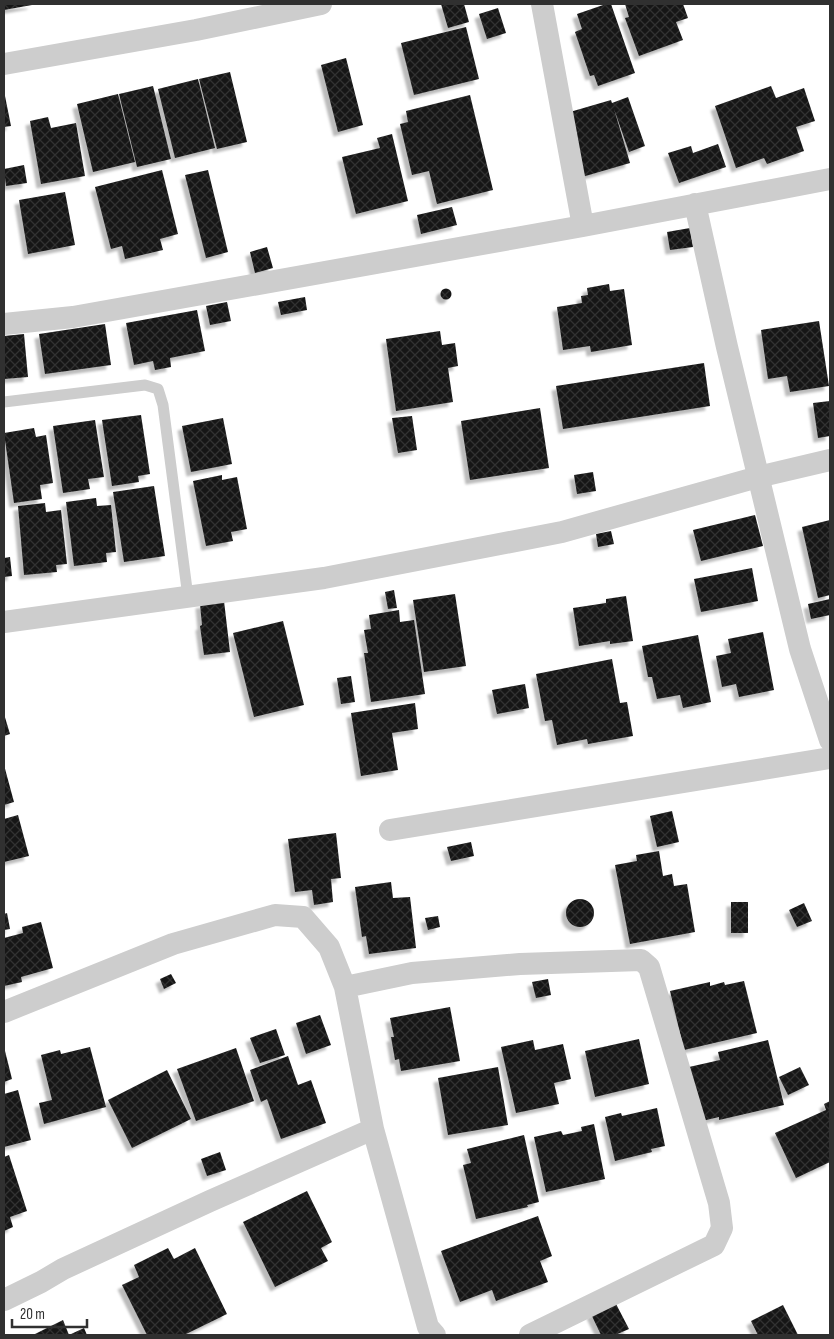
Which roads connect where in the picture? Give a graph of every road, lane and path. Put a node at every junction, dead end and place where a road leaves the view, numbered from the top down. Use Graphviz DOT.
graph roads {
  1 [pos="321,4"];
  2 [pos="542,4"];
  3 [pos="4,64"];
  4 [pos="830,179"];
  5 [pos="695,204"];
  6 [pos="583,226"];
  7 [pos="4,324"];
  8 [pos="4,402"];
  9 [pos="830,460"];
  10 [pos="758,477"];
  11 [pos="188,597"];
  12 [pos="4,622"];
  13 [pos="830,740"];
  14 [pos="830,758"];
  15 [pos="390,830"];
  16 [pos="345,987"];
  17 [pos="4,1012"];
  18 [pos="373,1129"];
  19 [pos="4,1300"];
  20 [pos="435,1335"];
  21 [pos="530,1335"];
  1 -- 3 [label="street"];
  2 -- 6 [label="street"];
  4 -- 5 [label="street"];
  5 -- 6 [label="street"];
  5 -- 10 [label="street"];
  6 -- 7 [label="street"];
  8 -- 11 [label="lane"];
  9 -- 10 [label="street"];
  10 -- 11 [label="street"];
  10 -- 13 [label="street"];
  11 -- 12 [label="street"];
  14 -- 15 [label="street"];
  16 -- 17 [label="street"];
  16 -- 18 [label="street"];
  16 -- 21 [label="street"];
  18 -- 19 [label="street"];
  18 -- 20 [label="street"];
}
